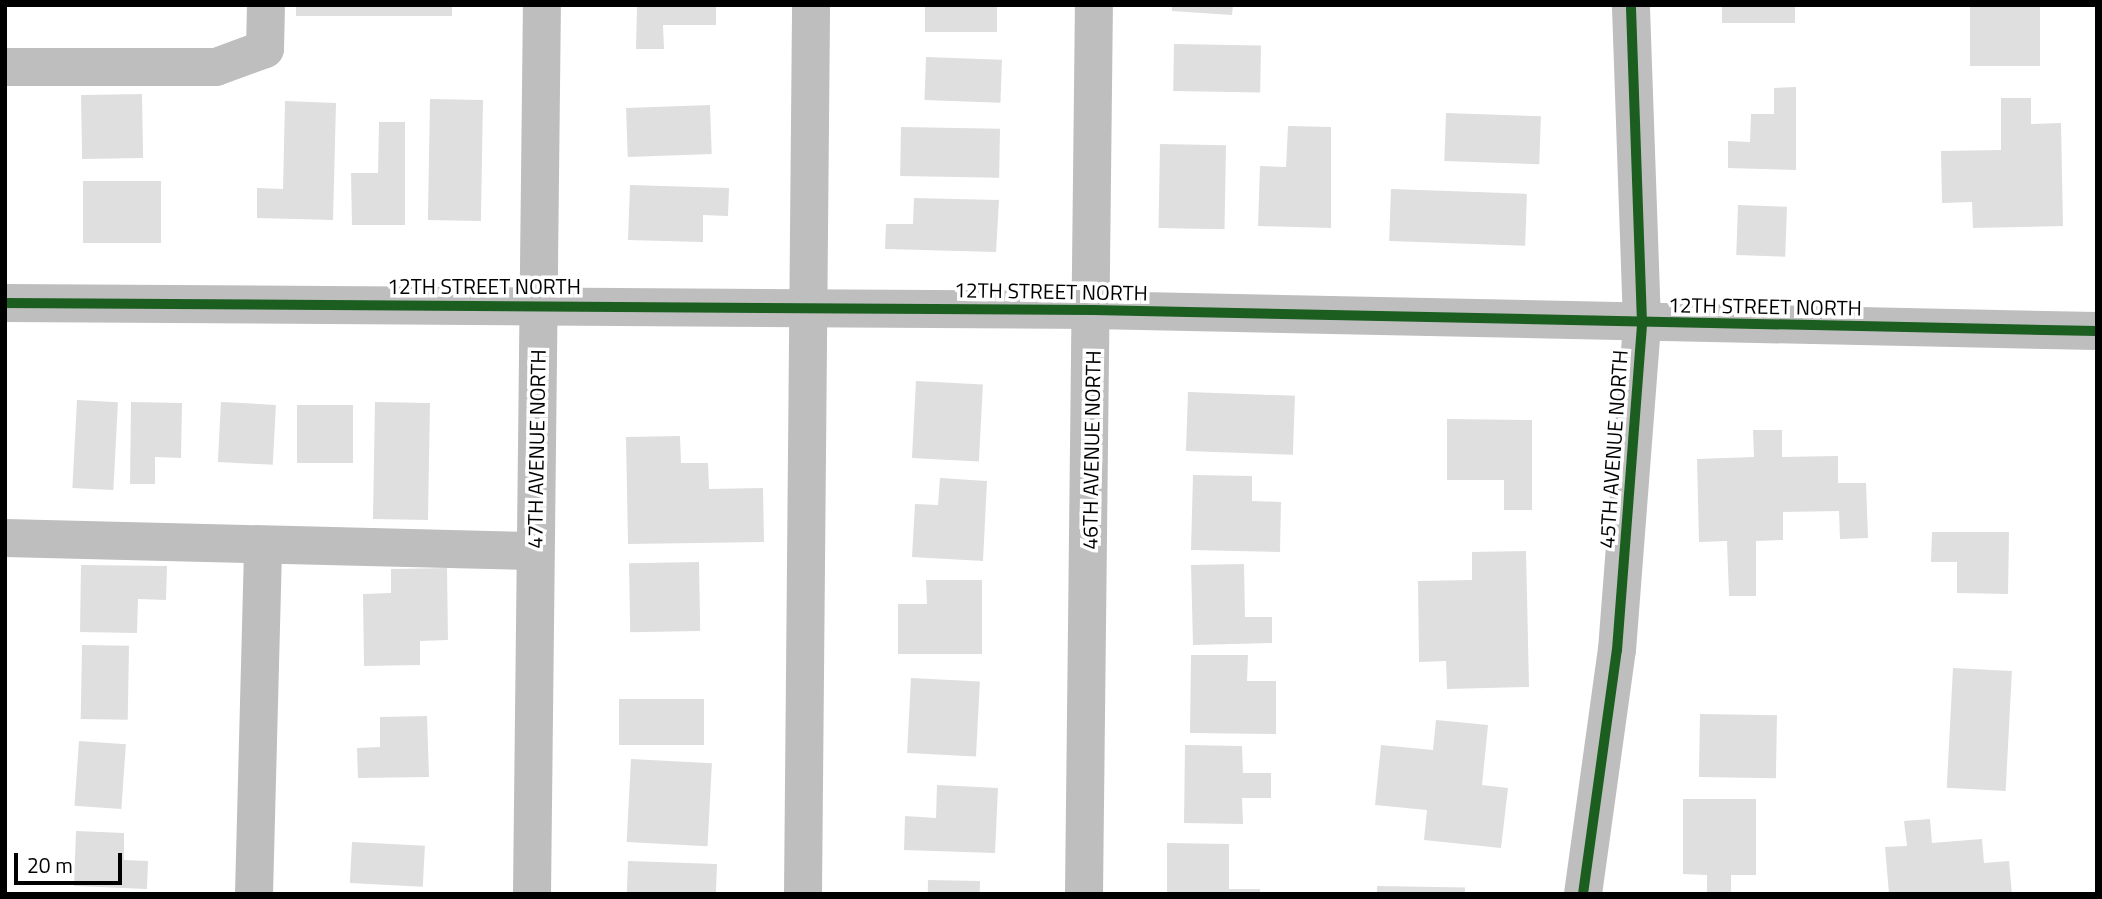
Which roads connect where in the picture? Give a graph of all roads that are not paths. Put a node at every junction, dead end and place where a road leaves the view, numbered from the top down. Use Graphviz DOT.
graph roads {
  1 [pos="266,5"];
  2 [pos="542,5"];
  3 [pos="811,5"];
  4 [pos="1094,5"];
  5 [pos="1631,5"];
  6 [pos="5,67"];
  7 [pos="5,303"];
  8 [pos="537,305"];
  9 [pos="807,308"];
  10 [pos="1093,310"];
  11 [pos="1642,323"];
  12 [pos="2097,331"];
  13 [pos="5,538"];
  14 [pos="263,545"];
  15 [pos="535,551"];
  16 [pos="254,894"];
  17 [pos="531,894"];
  18 [pos="803,894"];
  19 [pos="1084,894"];
  20 [pos="1583,894"];
  1 -- 6 [label="street"];
  2 -- 8 [label="street, 47TH AVENUE NORTH"];
  3 -- 9 [label="street"];
  4 -- 10 [label="street, 46TH AVENUE NORTH"];
  5 -- 11 [label="street, 45TH AVENUE NORTH"];
  7 -- 8 [label="street, 12TH STREET NORTH"];
  8 -- 9 [label="street, 12TH STREET NORTH"];
  8 -- 15 [label="street, 47TH AVENUE NORTH"];
  9 -- 10 [label="street, 12TH STREET NORTH"];
  9 -- 18 [label="street"];
  10 -- 11 [label="street, 12TH STREET NORTH"];
  10 -- 19 [label="street, 46TH AVENUE NORTH"];
  11 -- 12 [label="street, 12TH STREET NORTH"];
  11 -- 20 [label="street, 45TH AVENUE NORTH"];
  13 -- 14 [label="street"];
  14 -- 15 [label="street"];
  14 -- 16 [label="street"];
  15 -- 17 [label="street, 47TH AVENUE NORTH"];
}
